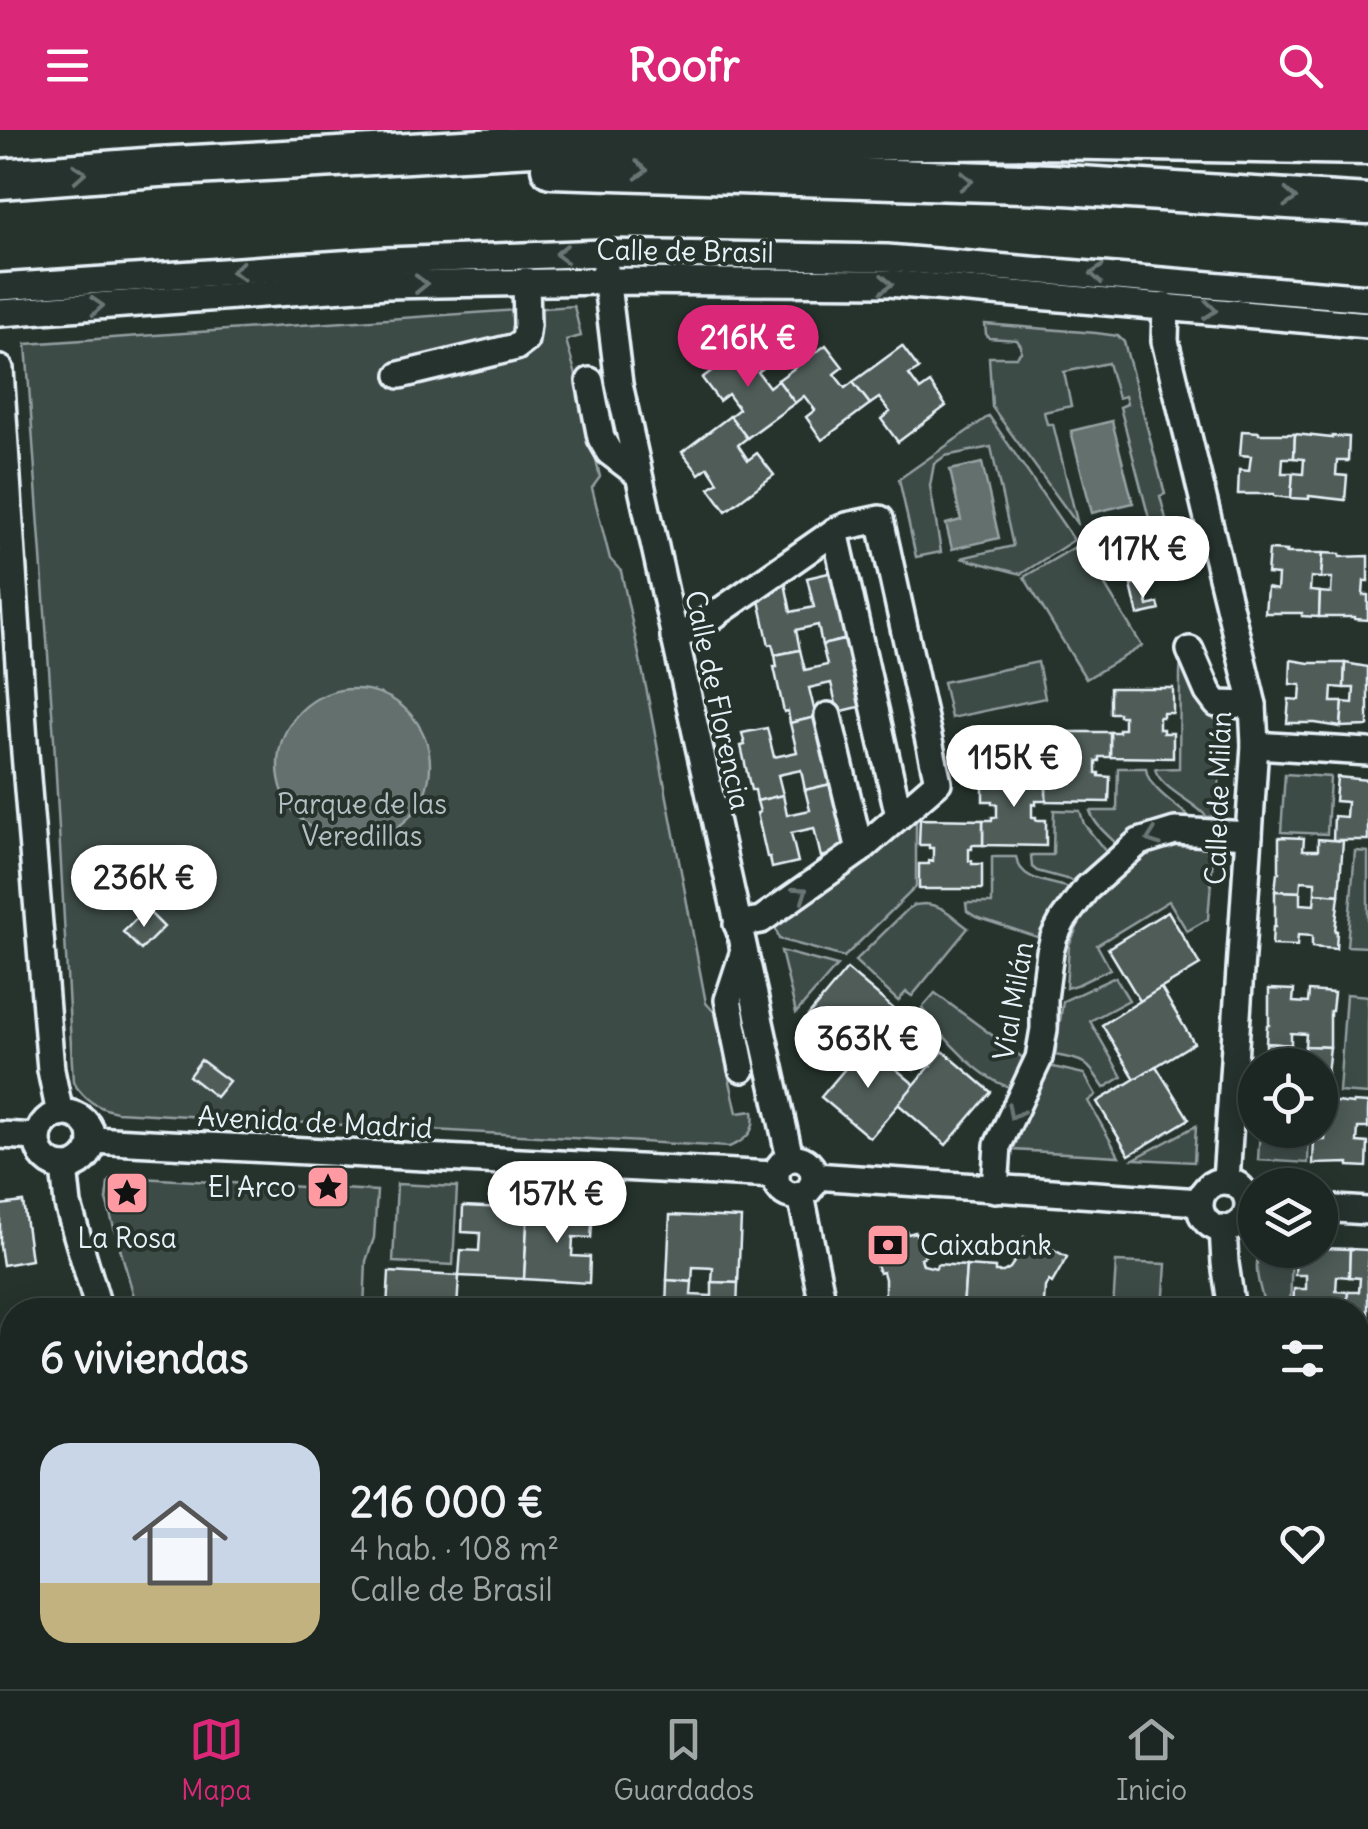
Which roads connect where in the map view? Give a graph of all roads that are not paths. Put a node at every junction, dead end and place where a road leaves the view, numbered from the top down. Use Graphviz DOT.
graph roads {
  1 [pos="1368,145"];
  2 [pos="158,167"];
  3 [pos="0,178"];
  4 [pos="1368,204"];
  5 [pos="603,253"];
  6 [pos="606,280"];
  7 [pos="526,281"];
  8 [pos="0,287"];
  9 [pos="1368,298"];
  10 [pos="1166,306"];
  11 [pos="0,313"];
  12 [pos="1368,325"];
  13 [pos="0,370"];
  14 [pos="400,375"];
  15 [pos="590,380"];
  16 [pos="638,474"];
  17 [pos="835,531"];
  18 [pos="674,638"];
  19 [pos="1190,650"];
  20 [pos="1253,706"];
  21 [pos="828,716"];
  22 [pos="1255,745"];
  23 [pos="1368,752"];
  24 [pos="899,816"];
  25 [pos="1249,835"];
  26 [pos="860,850"];
  27 [pos="737,924"];
  28 [pos="743,954"];
  29 [pos="742,1069"];
  30 [pos="60,1114"];
  31 [pos="0,1135"];
  32 [pos="38,1137"];
  33 [pos="92,1140"];
  34 [pos="64,1167"];
  35 [pos="782,1167"];
  36 [pos="1226,1181"];
  37 [pos="808,1186"];
  38 [pos="1238,1186"];
  39 [pos="995,1189"];
  40 [pos="1200,1202"];
  41 [pos="1338,1209"];
  42 [pos="1368,1210"];
  43 [pos="1238,1223"];
  44 [pos="1223,1228"];
  45 [pos="95,1298"];
  46 [pos="822,1298"];
  47 [pos="1230,1298"];
  1 -- 2 [label="highway"];
  3 -- 2 [label="highway, one-way"];
  2 -- 4 [label="highway, one-way"];
  5 -- 6 [label="street, Calle de Florencia"];
  5 -- 8 [label="street, Calle de Brasil, one-way"];
  9 -- 5 [label="street, Calle de Brasil, one-way"];
  6 -- 7 [label="street, Calle de Brasil"];
  6 -- 10 [label="street, Calle de Brasil, one-way"];
  6 -- 16 [label="street, Calle de Florencia"];
  11 -- 7 [label="street, Calle de Brasil, one-way"];
  7 -- 14 [label="street"];
  10 -- 12 [label="street, Calle de Brasil, one-way"];
  10 -- 20 [label="street, Calle de Milán"];
  13 -- 30 [label="street"];
  15 -- 16 [label="street"];
  16 -- 18 [label="street, Calle de Florencia"];
  17 -- 18 [label="street"];
  17 -- 24 [label="street"];
  17 -- 24 [label="street"];
  18 -- 27 [label="street, Calle de Florencia"];
  19 -- 20 [label="street"];
  20 -- 22 [label="street, Calle de Milán"];
  21 -- 26 [label="street"];
  22 -- 23 [label="street"];
  22 -- 25 [label="street, Calle de Milán"];
  24 -- 26 [label="street"];
  25 -- 36 [label="street, Calle de Milán"];
  25 -- 39 [label="street, Vial Milán, one-way"];
  27 -- 26 [label="street, one-way"];
  27 -- 28 [label="street, Calle de Florencia"];
  28 -- 29 [label="street"];
  28 -- 35 [label="street, Calle de Florencia"];
  30 -- 32 [label="street"];
  30 -- 33 [label="street"];
  31 -- 32 [label="street"];
  32 -- 34 [label="street"];
  33 -- 34 [label="street"];
  33 -- 35 [label="street, Avenida de Madrid"];
  34 -- 45 [label="street"];
  35 -- 37 [label="street"];
  36 -- 38 [label="street"];
  36 -- 40 [label="street"];
  37 -- 39 [label="street"];
  37 -- 46 [label="street"];
  39 -- 40 [label="street"];
  40 -- 44 [label="street"];
  41 -- 42 [label="street"];
  43 -- 44 [label="street"];
  44 -- 47 [label="street"];
}
